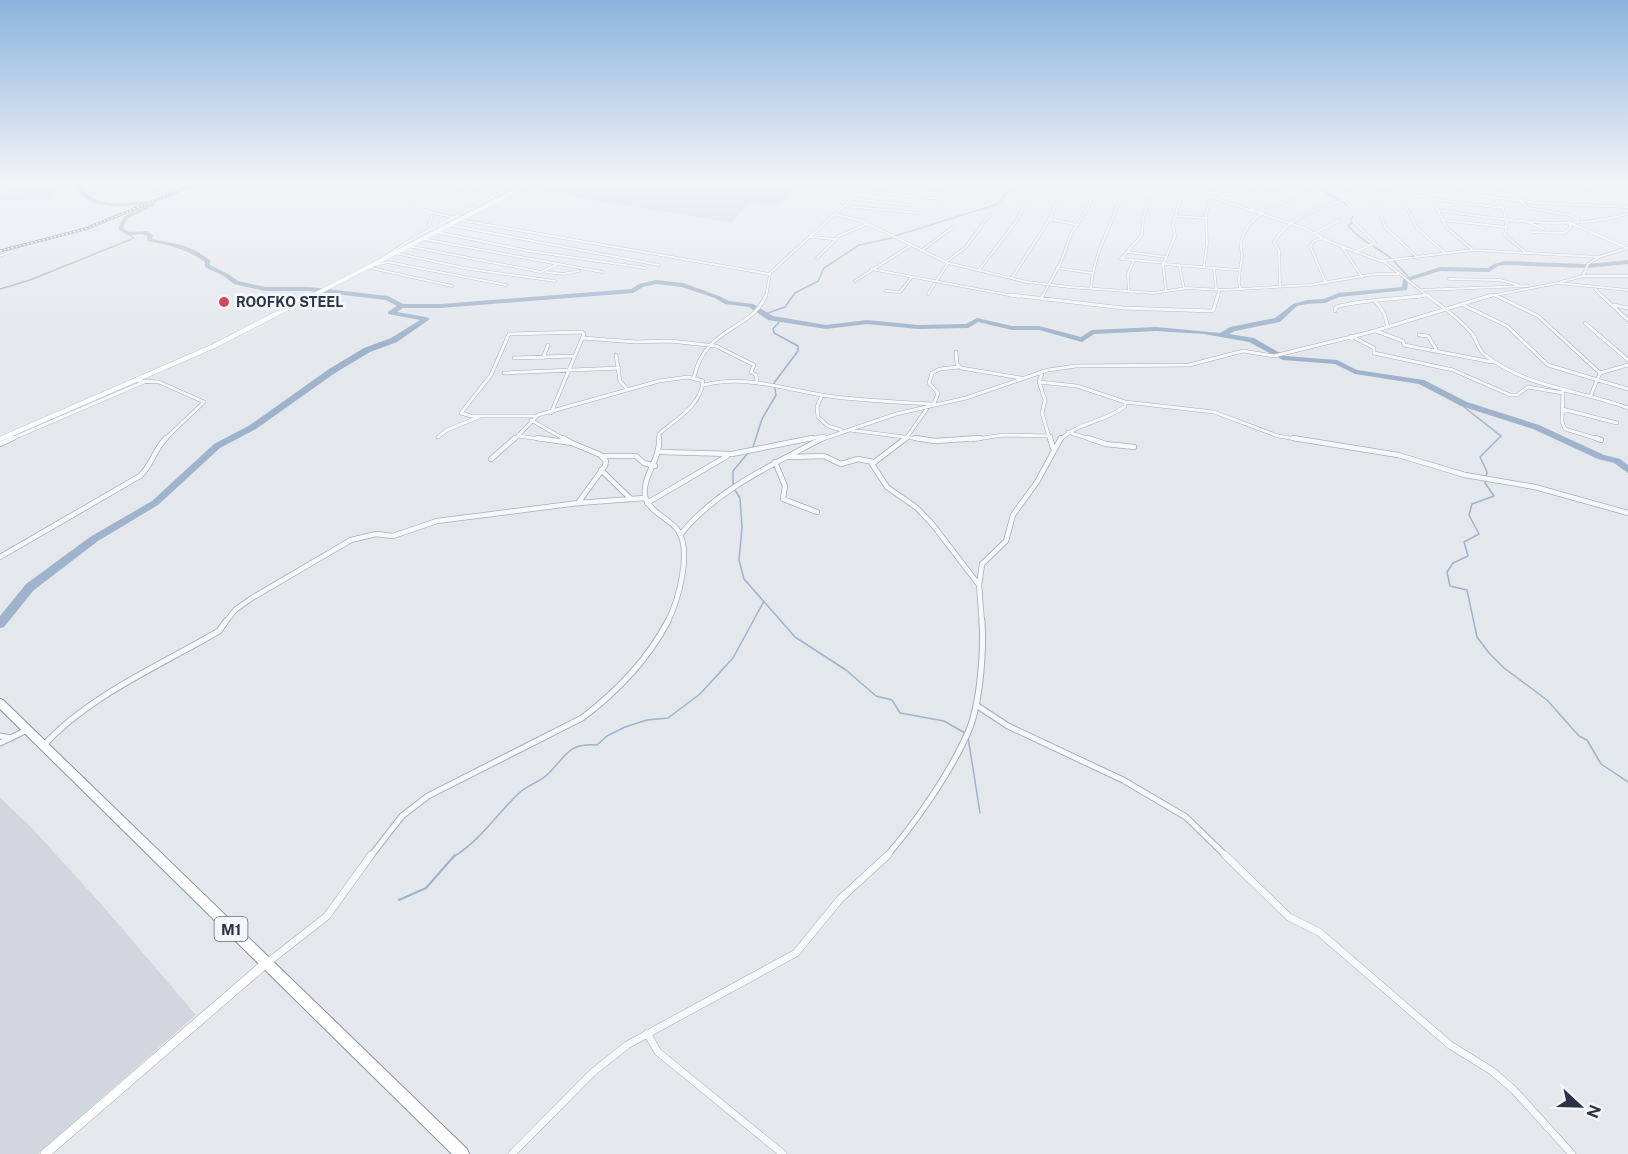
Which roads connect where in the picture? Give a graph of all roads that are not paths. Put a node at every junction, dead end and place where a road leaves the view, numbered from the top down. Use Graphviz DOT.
graph roads {
  1 [pos="420,237"];
  2 [pos="426,237"];
  3 [pos="462,237"];
  4 [pos="514,237"];
  5 [pos="556,237"];
  6 [pos="809,237"];
  7 [pos="839,237"];
  8 [pos="892,237"];
  9 [pos="939,237"];
  10 [pos="973,237"];
  11 [pos="1006,237"];
  12 [pos="1039,237"];
  13 [pos="1072,237"];
  14 [pos="1107,237"];
  15 [pos="1140,237"];
  16 [pos="1174,237"];
  17 [pos="1206,237"];
  18 [pos="1243,237"];
  19 [pos="1278,237"];
  20 [pos="1369,237"];
  21 [pos="1395,237"];
  22 [pos="1427,237"];
  23 [pos="1457,237"];
  24 [pos="1507,237"];
  25 [pos="1602,237"];
  26 [pos="1323,238"];
  27 [pos="423,239"];
  28 [pos="834,239"];
  29 [pos="408,246"];
  30 [pos="910,246"];
  31 [pos="1342,248"];
  32 [pos="1627,248"];
  33 [pos="1473,250"];
  34 [pos="14,251"];
  35 [pos="921,251"];
  36 [pos="638,252"];
  37 [pos="1128,252"];
  38 [pos="1355,252"];
  39 [pos="1444,252"];
  40 [pos="1525,252"];
  41 [pos="395,253"];
  42 [pos="0,256"];
  43 [pos="1166,257"];
  44 [pos="1599,257"];
  45 [pos="817,258"];
  46 [pos="1418,258"];
  47 [pos="635,259"];
  48 [pos="1382,261"];
  49 [pos="1133,262"];
  50 [pos="947,263"];
  51 [pos="1165,264"];
  52 [pos="1179,264"];
  53 [pos="556,265"];
  54 [pos="659,265"];
  55 [pos="1204,266"];
  56 [pos="369,267"];
  57 [pos="1214,267"];
  58 [pos="645,268"];
  59 [pos="1057,268"];
  60 [pos="870,269"];
  61 [pos="582,270"];
  62 [pos="979,270"];
  63 [pos="1238,270"];
  64 [pos="543,272"];
  65 [pos="602,272"];
  66 [pos="1092,273"];
  67 [pos="770,274"];
  68 [pos="1398,274"];
  69 [pos="1583,276"];
  70 [pos="1628,276"];
  71 [pos="1362,277"];
  72 [pos="911,278"];
  73 [pos="1012,279"];
  74 [pos="1449,279"];
  75 [pos="855,281"];
  76 [pos="555,282"];
  77 [pos="936,282"];
  78 [pos="1326,283"];
  79 [pos="1558,283"];
  80 [pos="506,285"];
  81 [pos="1048,285"];
  82 [pos="1280,285"];
  83 [pos="452,286"];
  84 [pos="1535,286"];
  85 [pos="1240,288"];
  86 [pos="1594,288"];
  87 [pos="1091,289"];
  88 [pos="1184,289"];
  89 [pos="1217,290"];
  90 [pos="1420,290"];
  91 [pos="1628,290"];
  92 [pos="886,291"];
  93 [pos="1166,291"];
  94 [pos="1129,292"];
  95 [pos="928,294"];
  96 [pos="1426,295"];
  97 [pos="1495,295"];
  98 [pos="1041,299"];
  99 [pos="1376,302"];
  100 [pos="1461,303"];
  101 [pos="1611,304"];
  102 [pos="1444,308"];
  103 [pos="1628,308"];
  104 [pos="1335,311"];
  105 [pos="1628,320"];
  106 [pos="1585,323"];
  107 [pos="1388,327"];
  108 [pos="1376,331"];
  109 [pos="1419,335"];
  110 [pos="1351,336"];
  111 [pos="583,338"];
  112 [pos="548,345"];
  113 [pos="710,346"];
  114 [pos="1436,349"];
  115 [pos="956,352"];
  116 [pos="616,355"];
  117 [pos="573,356"];
  118 [pos="514,358"];
  119 [pos="543,358"];
  120 [pos="1628,360"];
  121 [pos="1496,363"];
  122 [pos="1628,365"];
  123 [pos="959,367"];
  124 [pos="619,368"];
  125 [pos="1043,371"];
  126 [pos="566,373"];
  127 [pos="504,374"];
  128 [pos="1600,374"];
  129 [pos="694,377"];
  130 [pos="1024,378"];
  131 [pos="700,379"];
  132 [pos="1597,380"];
  133 [pos="139,381"];
  134 [pos="147,381"];
  135 [pos="714,382"];
  136 [pos="757,382"];
  137 [pos="1039,382"];
  138 [pos="704,385"];
  139 [pos="627,389"];
  140 [pos="1628,389"];
  141 [pos="1563,392"];
  142 [pos="822,395"];
  143 [pos="1591,395"];
  144 [pos="1125,402"];
  145 [pos="934,404"];
  146 [pos="941,404"];
  147 [pos="928,407"];
  148 [pos="1628,408"];
  149 [pos="1562,409"];
  150 [pos="551,413"];
  151 [pos="481,416"];
  152 [pos="533,418"];
  153 [pos="1617,423"];
  154 [pos="846,430"];
  155 [pos="1068,432"];
  156 [pos="833,434"];
  157 [pos="518,436"];
  158 [pos="1051,436"];
  159 [pos="438,438"];
  160 [pos="907,438"];
  161 [pos="0,439"];
  162 [pos="1601,440"];
  163 [pos="573,443"];
  164 [pos="0,444"];
  165 [pos="1134,447"];
  166 [pos="1053,449"];
  167 [pos="661,452"];
  168 [pos="599,454"];
  169 [pos="732,454"];
  170 [pos="784,457"];
  171 [pos="491,459"];
  172 [pos="776,462"];
  173 [pos="873,462"];
  174 [pos="655,466"];
  175 [pos="601,470"];
  176 [pos="631,499"];
  177 [pos="646,501"];
  178 [pos="578,503"];
  179 [pos="817,512"];
  180 [pos="1628,513"];
  181 [pos="680,535"];
  182 [pos="0,557"];
  183 [pos="979,585"];
  184 [pos="0,704"];
  185 [pos="976,705"];
  186 [pos="27,729"];
  187 [pos="0,736"];
  188 [pos="11,738"];
  189 [pos="0,743"];
  190 [pos="43,746"];
  191 [pos="267,963"];
  192 [pos="647,1033"];
  193 [pos="45,1154"];
  194 [pos="462,1154"];
  195 [pos="512,1154"];
  196 [pos="783,1154"];
  197 [pos="1572,1154"];
  1 -- 56 [label="street"];
  2 -- 27 [label="main road"];
  3 -- 58 [label="street"];
  4 -- 47 [label="street"];
  5 -- 36 [label="street"];
  6 -- 28 [label="street"];
  6 -- 67 [label="street"];
  7 -- 28 [label="street"];
  8 -- 30 [label="street"];
  9 -- 35 [label="street"];
  10 -- 50 [label="street"];
  11 -- 62 [label="street"];
  12 -- 73 [label="street"];
  13 -- 59 [label="street"];
  14 -- 66 [label="street"];
  15 -- 37 [label="street"];
  16 -- 43 [label="street"];
  17 -- 55 [label="street"];
  18 -- 63 [label="street"];
  19 -- 82 [label="street"];
  20 -- 38 [label="street"];
  21 -- 46 [label="street"];
  22 -- 39 [label="street"];
  23 -- 33 [label="street"];
  24 -- 40 [label="street"];
  25 -- 32 [label="street"];
  26 -- 31 [label="street"];
  26 -- 78 [label="street"];
  27 -- 29 [label="main road"];
  27 -- 53 [label="street"];
  28 -- 45 [label="street"];
  29 -- 41 [label="main road"];
  29 -- 64 [label="street"];
  30 -- 35 [label="street"];
  30 -- 60 [label="street"];
  31 -- 38 [label="street"];
  31 -- 71 [label="street"];
  32 -- 44 [label="street"];
  33 -- 39 [label="street"];
  33 -- 40 [label="street"];
  34 -- 42 [label="street"];
  35 -- 50 [label="street"];
  36 -- 47 [label="street"];
  36 -- 67 [label="street"];
  37 -- 43 [label="street"];
  37 -- 49 [label="street"];
  38 -- 48 [label="street"];
  39 -- 46 [label="street"];
  40 -- 44 [label="street"];
  41 -- 56 [label="main road"];
  41 -- 76 [label="street"];
  43 -- 51 [label="street"];
  44 -- 69 [label="street"];
  46 -- 48 [label="street"];
  47 -- 54 [label="street"];
  48 -- 68 [label="street"];
  49 -- 51 [label="street"];
  49 -- 94 [label="street"];
  50 -- 62 [label="street"];
  50 -- 77 [label="street"];
  51 -- 52 [label="street"];
  51 -- 93 [label="street"];
  52 -- 55 [label="street"];
  52 -- 88 [label="street"];
  53 -- 61 [label="street"];
  53 -- 64 [label="street"];
  55 -- 57 [label="street"];
  56 -- 80 [label="street"];
  56 -- 83 [label="street"];
  56 -- 133 [label="main road"];
  57 -- 63 [label="street"];
  57 -- 89 [label="street"];
  59 -- 66 [label="street"];
  59 -- 81 [label="street"];
  60 -- 72 [label="street"];
  60 -- 75 [label="street"];
  61 -- 64 [label="street"];
  61 -- 65 [label="street"];
  62 -- 73 [label="street"];
  63 -- 85 [label="street"];
  66 -- 87 [label="street"];
  67 -- 113 [label="street"];
  68 -- 71 [label="street"];
  68 -- 90 [label="street"];
  69 -- 70 [label="street"];
  69 -- 79 [label="street"];
  71 -- 78 [label="street"];
  72 -- 77 [label="street"];
  72 -- 92 [label="street"];
  73 -- 81 [label="street"];
  74 -- 84 [label="street"];
  77 -- 95 [label="street"];
  77 -- 98 [label="street"];
  78 -- 82 [label="street"];
  79 -- 84 [label="street"];
  79 -- 86 [label="street"];
  81 -- 87 [label="street"];
  81 -- 98 [label="street"];
  82 -- 85 [label="street"];
  84 -- 90 [label="street"];
  84 -- 97 [label="street"];
  85 -- 89 [label="street"];
  86 -- 91 [label="street"];
  86 -- 101 [label="street"];
  87 -- 94 [label="street"];
  88 -- 89 [label="street"];
  88 -- 93 [label="street"];
  89 -- 98 [label="street"];
  90 -- 96 [label="street"];
  93 -- 94 [label="street"];
  96 -- 99 [label="street"];
  96 -- 102 [label="street"];
  97 -- 100 [label="street"];
  97 -- 128 [label="street"];
  99 -- 104 [label="street"];
  99 -- 107 [label="street"];
  100 -- 102 [label="street"];
  100 -- 132 [label="street"];
  101 -- 103 [label="street"];
  101 -- 105 [label="street"];
  102 -- 107 [label="street"];
  102 -- 121 [label="street"];
  106 -- 120 [label="street"];
  107 -- 108 [label="street"];
  108 -- 110 [label="street"];
  108 -- 114 [label="street"];
  109 -- 114 [label="street"];
  110 -- 125 [label="street"];
  110 -- 141 [label="street"];
  111 -- 113 [label="street"];
  111 -- 117 [label="street"];
  111 -- 151 [label="street"];
  112 -- 119 [label="street"];
  113 -- 129 [label="street"];
  113 -- 136 [label="street"];
  114 -- 121 [label="street"];
  115 -- 123 [label="street"];
  116 -- 124 [label="street"];
  117 -- 119 [label="street"];
  117 -- 126 [label="street"];
  118 -- 119 [label="street"];
  121 -- 141 [label="street"];
  122 -- 128 [label="street"];
  123 -- 130 [label="street"];
  123 -- 145 [label="street"];
  124 -- 126 [label="street"];
  124 -- 139 [label="street"];
  125 -- 130 [label="street"];
  125 -- 137 [label="street"];
  126 -- 127 [label="street"];
  126 -- 150 [label="street"];
  128 -- 132 [label="street"];
  129 -- 131 [label="street"];
  129 -- 139 [label="street"];
  130 -- 146 [label="street"];
  131 -- 135 [label="street"];
  131 -- 138 [label="street"];
  132 -- 140 [label="street"];
  132 -- 143 [label="street"];
  133 -- 134 [label="street"];
  133 -- 161 [label="main road"];
  134 -- 164 [label="street"];
  134 -- 182 [label="street"];
  135 -- 136 [label="street"];
  135 -- 138 [label="street"];
  136 -- 142 [label="street"];
  137 -- 144 [label="street"];
  137 -- 158 [label="street"];
  138 -- 167 [label="street"];
  139 -- 150 [label="street"];
  141 -- 143 [label="street"];
  141 -- 149 [label="street"];
  142 -- 145 [label="street"];
  142 -- 154 [label="street"];
  143 -- 148 [label="street"];
  144 -- 155 [label="street"];
  144 -- 180 [label="street"];
  145 -- 146 [label="street"];
  146 -- 147 [label="street"];
  147 -- 154 [label="street"];
  147 -- 160 [label="street"];
  149 -- 153 [label="street"];
  149 -- 162 [label="street"];
  150 -- 152 [label="street"];
  151 -- 152 [label="street"];
  151 -- 159 [label="street"];
  152 -- 157 [label="street"];
  152 -- 163 [label="street"];
  154 -- 156 [label="street"];
  154 -- 160 [label="street"];
  155 -- 165 [label="street"];
  155 -- 166 [label="street"];
  156 -- 169 [label="street"];
  156 -- 170 [label="street"];
  157 -- 163 [label="street"];
  157 -- 171 [label="street"];
  158 -- 160 [label="street"];
  158 -- 166 [label="street"];
  160 -- 173 [label="street"];
  163 -- 168 [label="street"];
  166 -- 183 [label="street"];
  167 -- 169 [label="street"];
  167 -- 174 [label="street"];
  168 -- 174 [label="street"];
  168 -- 175 [label="street"];
  169 -- 177 [label="street"];
  170 -- 172 [label="street"];
  170 -- 173 [label="street"];
  172 -- 179 [label="street"];
  172 -- 181 [label="street"];
  173 -- 183 [label="street"];
  174 -- 177 [label="street"];
  175 -- 176 [label="street"];
  175 -- 178 [label="street"];
  176 -- 177 [label="street"];
  176 -- 178 [label="street"];
  177 -- 181 [label="street"];
  178 -- 190 [label="street"];
  181 -- 191 [label="street"];
  183 -- 185 [label="street"];
  184 -- 186 [label="highway, M1"];
  185 -- 192 [label="street"];
  185 -- 197 [label="street"];
  186 -- 188 [label="street"];
  186 -- 190 [label="highway, M1"];
  187 -- 188 [label="street"];
  188 -- 189 [label="street"];
  190 -- 191 [label="highway, M1"];
  191 -- 193 [label="main road"];
  191 -- 194 [label="highway, M1"];
  192 -- 195 [label="street"];
  192 -- 196 [label="street"];
}
